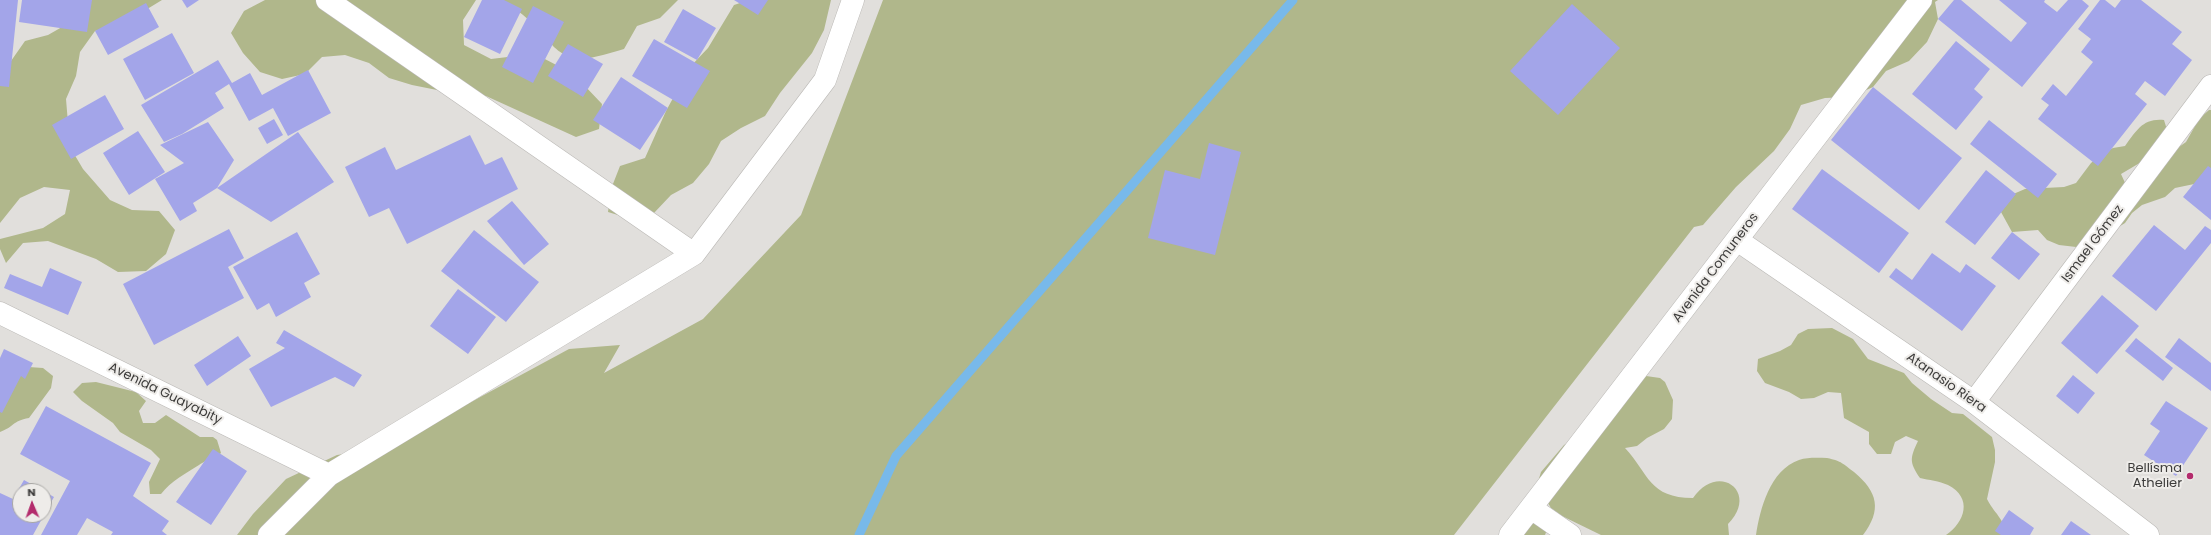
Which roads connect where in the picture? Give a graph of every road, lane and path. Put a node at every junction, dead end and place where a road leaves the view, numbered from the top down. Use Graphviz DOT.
graph roads {
  1 [pos="327,0"];
  2 [pos="853,0"];
  3 [pos="1921,0"];
  4 [pos="2211,86"];
  5 [pos="1737,240"];
  6 [pos="694,254"];
  7 [pos="0,313"];
  8 [pos="1974,402"];
  9 [pos="329,475"];
  10 [pos="1531,508"];
  11 [pos="269,535"];
  12 [pos="1510,535"];
  13 [pos="1570,535"];
  14 [pos="2148,535"];
  1 -- 6 [label="street"];
  2 -- 6 [label="street"];
  3 -- 5 [label="street, Avenida Comuneros"];
  4 -- 8 [label="street, Ismael Gómez"];
  5 -- 8 [label="street, Atanasio Riera"];
  5 -- 10 [label="street, Avenida Comuneros"];
  6 -- 9 [label="street"];
  7 -- 9 [label="street, Avenida Guayabity"];
  8 -- 14 [label="street, Atanasio Riera"];
  9 -- 11 [label="street"];
  10 -- 12 [label="street, Avenida Comuneros"];
  10 -- 13 [label="street"];
}
